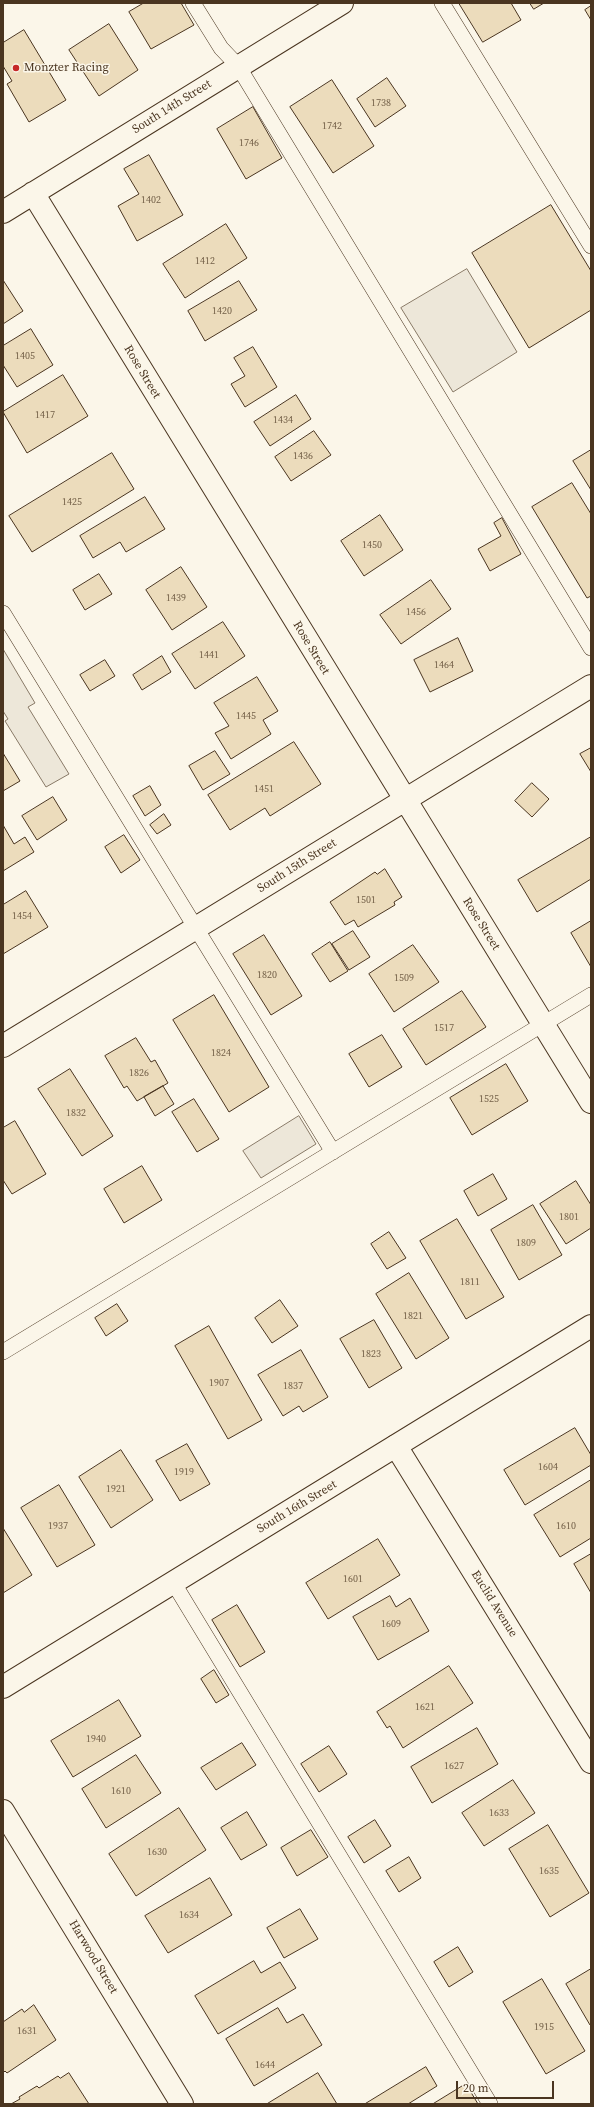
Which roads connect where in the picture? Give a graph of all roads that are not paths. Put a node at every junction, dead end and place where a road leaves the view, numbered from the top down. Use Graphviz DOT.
graph roads {
  1 [pos="193,3"];
  2 [pos="342,3"];
  3 [pos="442,3"];
  4 [pos="238,66"];
  5 [pos="33,193"];
  6 [pos="3,212"];
  7 [pos="591,246"];
  8 [pos="3,613"];
  9 [pos="591,648"];
  10 [pos="591,686"];
  11 [pos="404,800"];
  12 [pos="196,928"];
  13 [pos="591,995"];
  14 [pos="543,1024"];
  15 [pos="3,1046"];
  16 [pos="591,1102"];
  17 [pos="333,1152"];
  18 [pos="591,1326"];
  19 [pos="3,1352"];
  20 [pos="396,1446"];
  21 [pos="174,1582"];
  22 [pos="3,1687"];
  23 [pos="591,1762"];
  24 [pos="3,1811"];
  25 [pos="182,2104"];
  26 [pos="490,2104"];
  1 -- 4 [label="lane"];
  2 -- 4 [label="street, South 14th Street"];
  3 -- 7 [label="lane"];
  4 -- 5 [label="street, South 14th Street"];
  4 -- 9 [label="lane"];
  5 -- 6 [label="street, South 14th Street"];
  5 -- 11 [label="street, Rose Street"];
  8 -- 12 [label="lane"];
  10 -- 11 [label="street, South 15th Street"];
  11 -- 12 [label="street, South 15th Street"];
  11 -- 14 [label="street, Rose Street"];
  12 -- 15 [label="street, South 15th Street"];
  12 -- 17 [label="lane"];
  13 -- 14 [label="lane"];
  14 -- 16 [label="street, Rose Street"];
  14 -- 17 [label="lane"];
  17 -- 19 [label="lane"];
  18 -- 20 [label="street, South 16th Street"];
  20 -- 21 [label="street, South 16th Street"];
  20 -- 23 [label="street, Euclid Avenue"];
  21 -- 22 [label="street, South 16th Street"];
  21 -- 26 [label="lane"];
  24 -- 25 [label="street, Harwood Street"];
}
